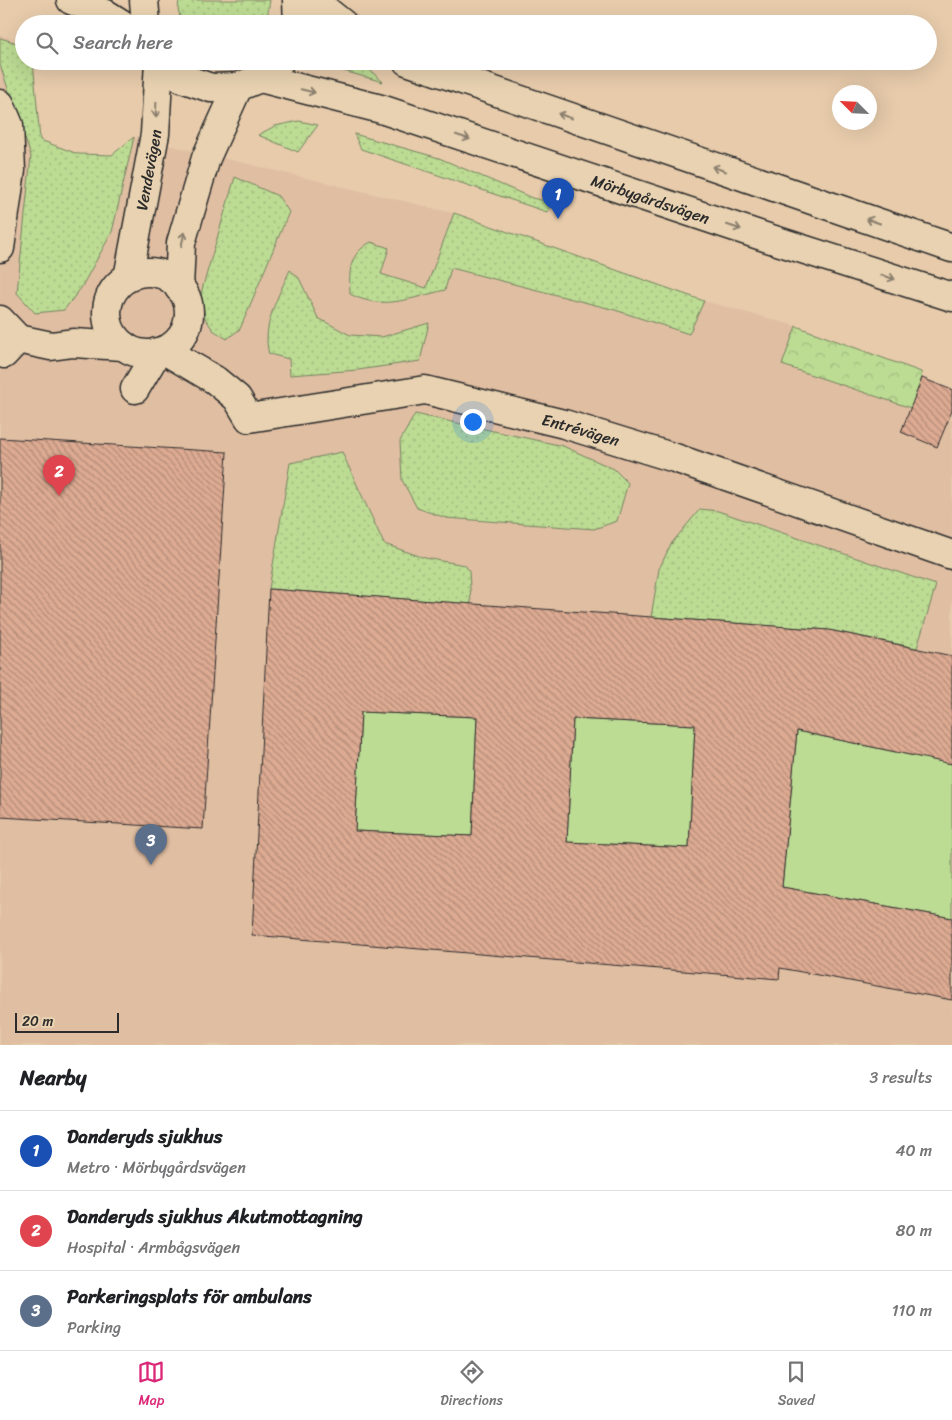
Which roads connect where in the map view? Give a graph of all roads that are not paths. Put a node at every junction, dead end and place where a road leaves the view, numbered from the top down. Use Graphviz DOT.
graph roads {
  1 [pos="71,0"];
  2 [pos="144,0"];
  3 [pos="297,0"];
  4 [pos="314,0"];
  5 [pos="108,15"];
  6 [pos="145,15"];
  7 [pos="298,15"];
  8 [pos="332,15"];
  9 [pos="159,70"];
  10 [pos="172,70"];
  11 [pos="433,70"];
  12 [pos="259,76"];
  13 [pos="0,104"];
  14 [pos="0,248"];
  15 [pos="952,248"];
  16 [pos="128,278"];
  17 [pos="179,288"];
  18 [pos="952,296"];
  19 [pos="108,304"];
  20 [pos="186,326"];
  21 [pos="6,338"];
  22 [pos="73,343"];
  23 [pos="127,347"];
  24 [pos="161,351"];
  25 [pos="215,380"];
  26 [pos="952,555"];
  1 -- 5 [label="street"];
  2 -- 6 [label="street"];
  3 -- 7 [label="street"];
  4 -- 8 [label="street"];
  9 -- 16 [label="street, Vendevägen, one-way"];
  10 -- 12 [label="street, Mörbygårdsvägen"];
  15 -- 11 [label="street, one-way"];
  17 -- 12 [label="street, one-way"];
  12 -- 18 [label="street, Mörbygårdsvägen, one-way"];
  13 -- 14 [label="street"];
  16 -- 17 [label="street"];
  16 -- 19 [label="street"];
  17 -- 20 [label="street"];
  19 -- 22 [label="street"];
  19 -- 23 [label="street"];
  20 -- 24 [label="street"];
  20 -- 25 [label="street"];
  21 -- 22 [label="street"];
  22 -- 23 [label="street"];
  23 -- 24 [label="street"];
  23 -- 24 [label="street"];
  24 -- 25 [label="street"];
  25 -- 26 [label="street, Entrévägen"];
}
